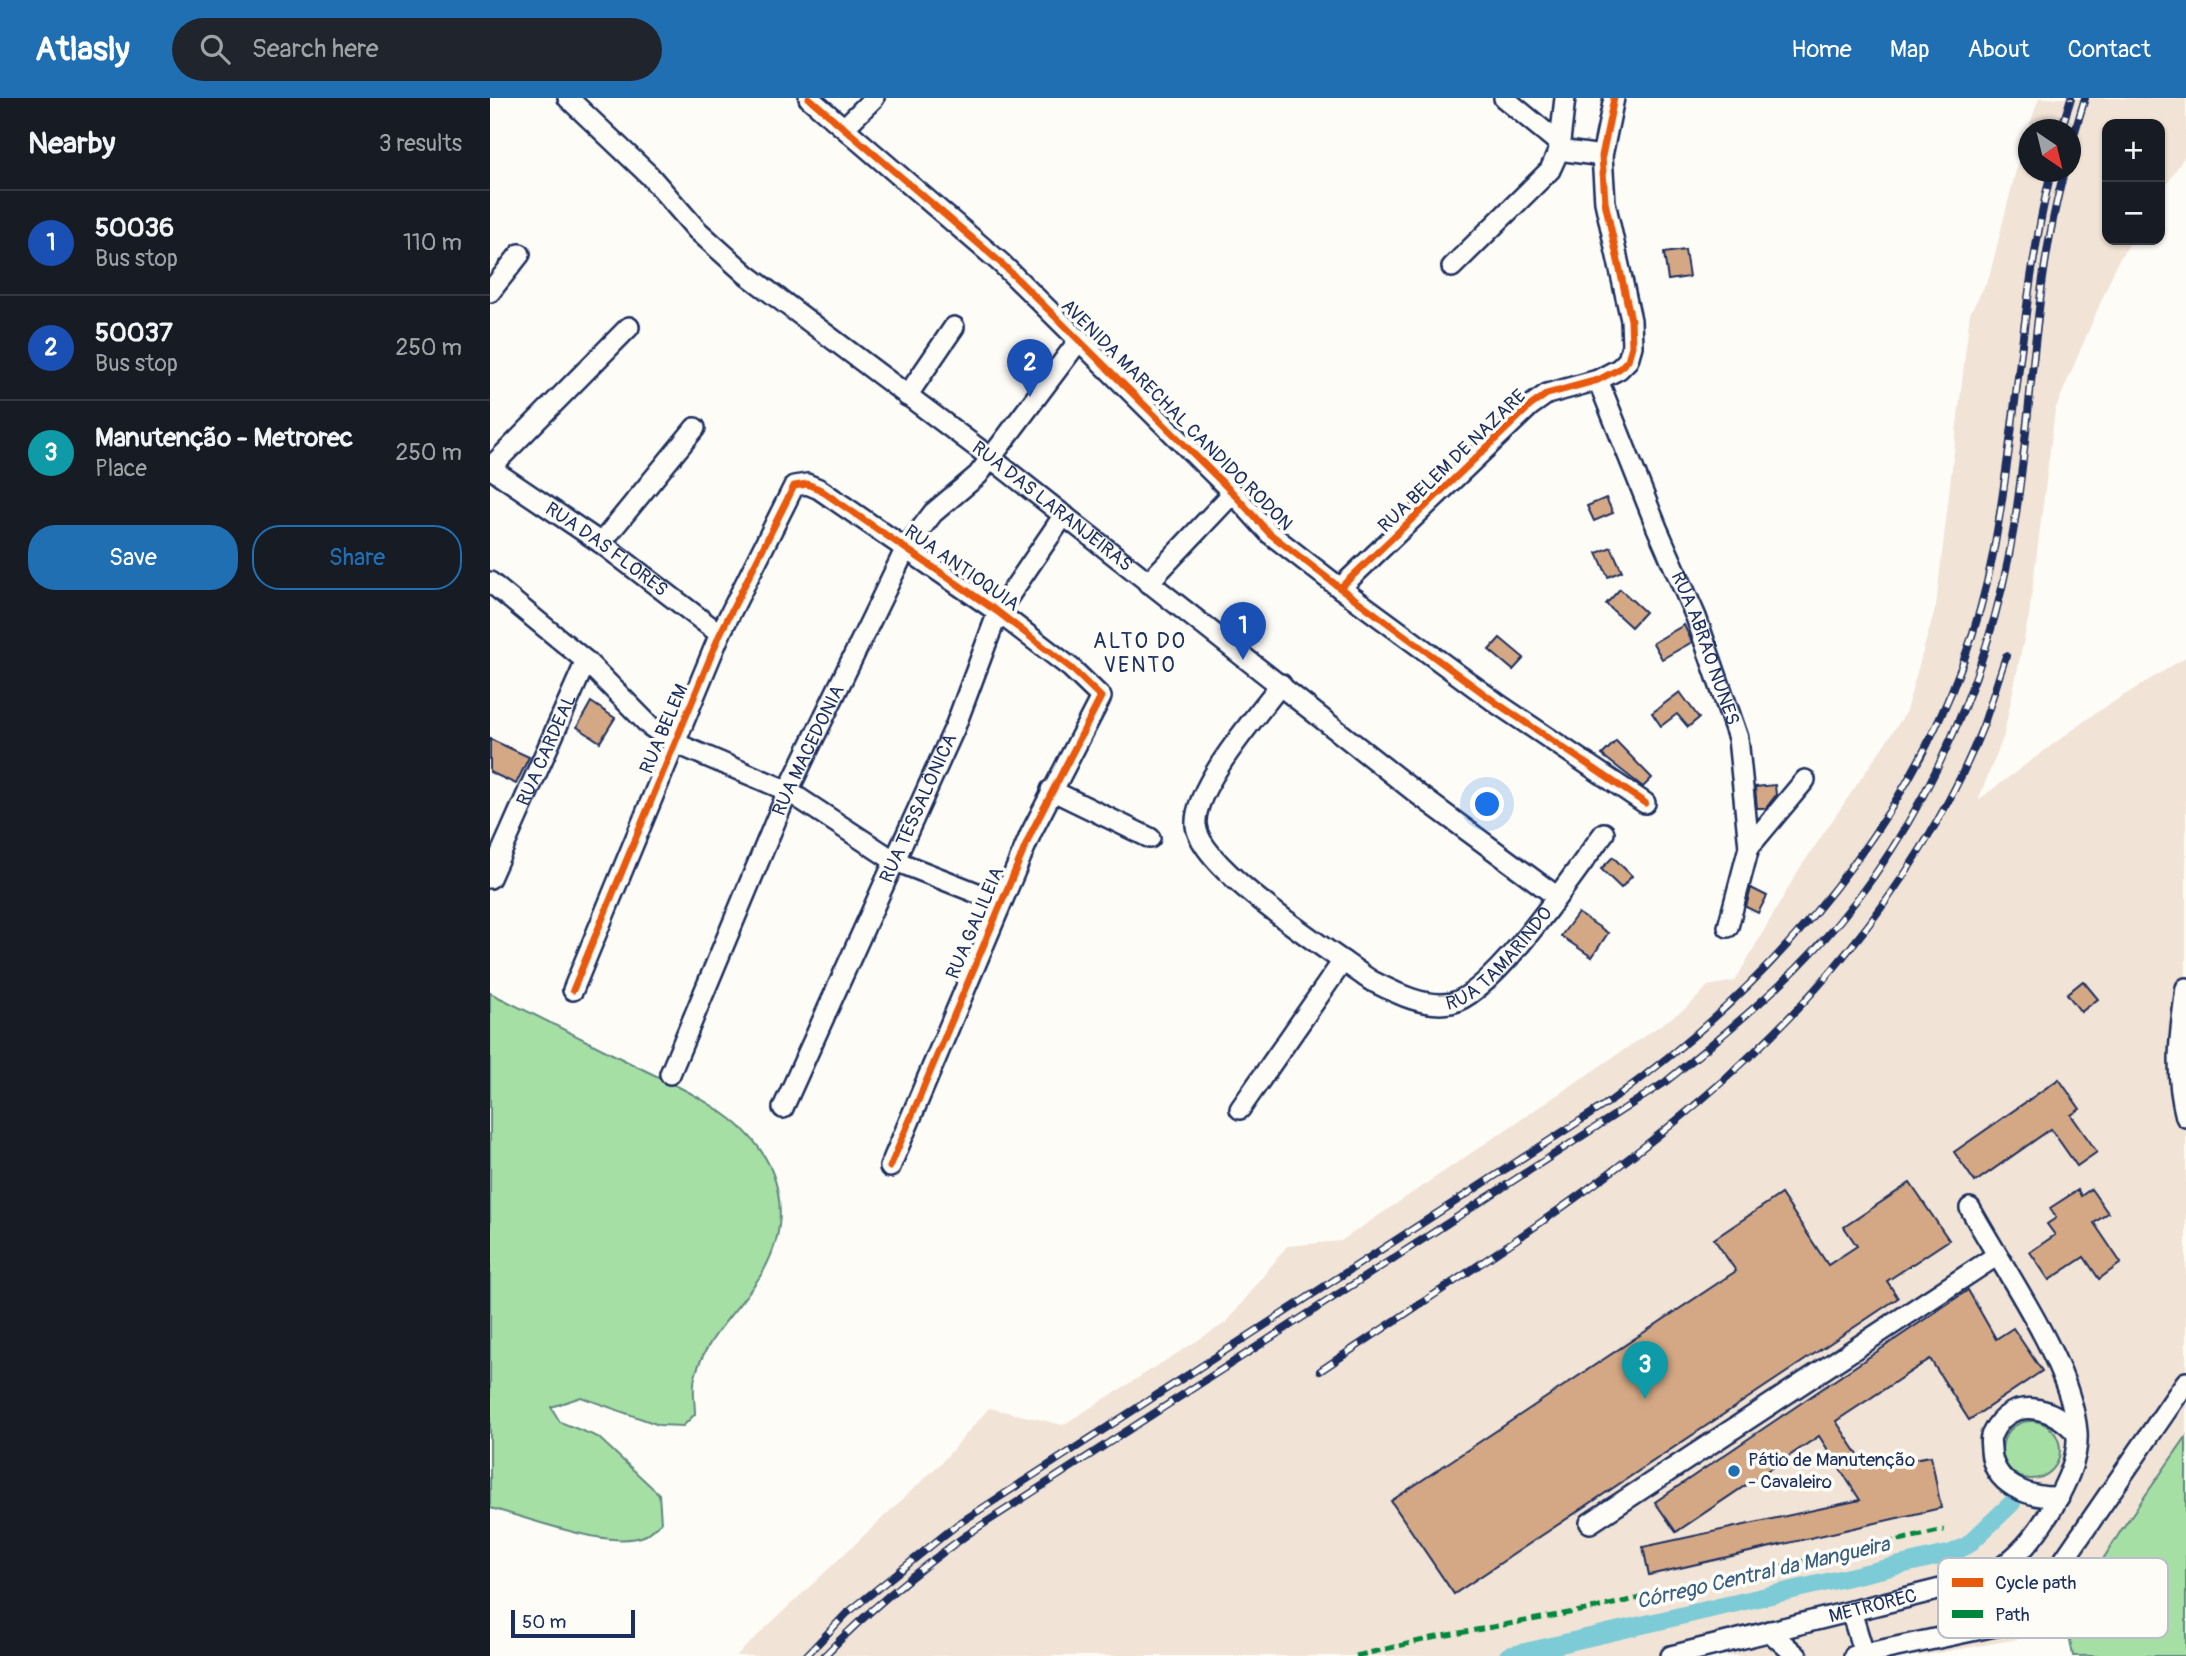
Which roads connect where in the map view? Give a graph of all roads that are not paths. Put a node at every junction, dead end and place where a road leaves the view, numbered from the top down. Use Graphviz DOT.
graph roads {
  1 [pos="568,98"];
  2 [pos="809,98"];
  3 [pos="874,98"];
  4 [pos="1504,98"];
  5 [pos="1565,98"];
  6 [pos="1614,98"];
  7 [pos="845,127"];
  8 [pos="1559,147"];
  9 [pos="1602,156"];
  10 [pos="520,254"];
  11 [pos="1452,267"];
  12 [pos="490,292"];
  13 [pos="629,327"];
  14 [pos="954,327"];
  15 [pos="1080,339"];
  16 [pos="1598,380"];
  17 [pos="907,396"];
  18 [pos="695,428"];
  19 [pos="991,458"];
  20 [pos="490,468"];
  21 [pos="794,486"];
  22 [pos="1233,492"];
  23 [pos="1064,515"];
  24 [pos="601,543"];
  25 [pos="906,548"];
  26 [pos="1148,583"];
  27 [pos="490,584"];
  28 [pos="1340,588"];
  29 [pos="998,612"];
  30 [pos="720,634"];
  31 [pos="586,661"];
  32 [pos="1281,684"];
  33 [pos="1101,697"];
  34 [pos="675,743"];
  35 [pos="1805,780"];
  36 [pos="1051,790"];
  37 [pos="788,791"];
  38 [pos="1645,803"];
  39 [pos="1604,833"];
  40 [pos="1150,838"];
  41 [pos="1749,847"];
  42 [pos="893,860"];
  43 [pos="490,878"];
  44 [pos="1556,896"];
  45 [pos="1000,902"];
  46 [pos="1728,927"];
  47 [pos="1343,961"];
  48 [pos="2186,988"];
  49 [pos="573,990"];
  50 [pos="670,1074"];
  51 [pos="783,1108"];
  52 [pos="1240,1109"];
  53 [pos="2186,1117"];
  54 [pos="890,1167"];
  55 [pos="1970,1208"];
  56 [pos="1996,1256"];
  57 [pos="2186,1382"];
  58 [pos="2077,1434"];
  59 [pos="2059,1497"];
  60 [pos="1590,1523"];
  61 [pos="2017,1558"];
  62 [pos="2065,1558"];
  63 [pos="1938,1590"];
  64 [pos="1851,1611"];
  65 [pos="1769,1631"];
  66 [pos="1939,1638"];
  67 [pos="1859,1655"];
  68 [pos="1671,1656"];
  69 [pos="1797,1656"];
  1 -- 17 [label="street, RUA DAS LARANJEIRAS"];
  2 -- 7 [label="street, AVENIDA MARECHAL CANDIDO RODON"];
  3 -- 7 [label="street"];
  4 -- 8 [label="street"];
  5 -- 8 [label="street"];
  6 -- 9 [label="street, RUA BELEM DE NAZARE"];
  7 -- 15 [label="street, AVENIDA MARECHAL CANDIDO RODON"];
  8 -- 9 [label="street"];
  8 -- 11 [label="street"];
  9 -- 16 [label="street, RUA BELEM DE NAZARE"];
  10 -- 12 [label="street"];
  13 -- 20 [label="street"];
  14 -- 17 [label="street"];
  15 -- 19 [label="street, RUA MACEDONIA"];
  15 -- 22 [label="street, AVENIDA MARECHAL CANDIDO RODON"];
  16 -- 28 [label="street, RUA BELEM DE NAZARE"];
  16 -- 41 [label="street, RUA ABRÃO NUNES"];
  17 -- 19 [label="street, RUA DAS LARANJEIRAS"];
  18 -- 24 [label="street"];
  19 -- 23 [label="street, RUA DAS LARANJEIRAS"];
  19 -- 25 [label="street, RUA MACEDONIA"];
  20 -- 24 [label="street, RUA DAS FLORES"];
  21 -- 25 [label="street, RUA ANTIOQUIA"];
  21 -- 30 [label="street, RUA BELEM"];
  22 -- 26 [label="street"];
  22 -- 28 [label="street, AVENIDA MARECHAL CANDIDO RODON"];
  23 -- 26 [label="street, RUA DAS LARANJEIRAS"];
  23 -- 29 [label="street, RUA TESSALÔNICA"];
  24 -- 30 [label="street, RUA DAS FLORES"];
  25 -- 29 [label="street, RUA ANTIOQUIA"];
  25 -- 37 [label="street, RUA MACEDONIA"];
  26 -- 32 [label="street, RUA DAS LARANJEIRAS"];
  27 -- 31 [label="street"];
  28 -- 38 [label="street, AVENIDA MARECHAL CANDIDO RODON"];
  29 -- 33 [label="street, RUA ANTIOQUIA"];
  29 -- 42 [label="street, RUA TESSALÔNICA"];
  30 -- 34 [label="street, RUA BELEM"];
  31 -- 34 [label="street"];
  31 -- 43 [label="street, RUA CARDEAL"];
  32 -- 44 [label="street, RUA DAS LARANJEIRAS"];
  32 -- 47 [label="street"];
  33 -- 36 [label="street, RUA GALILEIA"];
  34 -- 37 [label="street"];
  34 -- 49 [label="street, RUA BELEM"];
  35 -- 41 [label="street"];
  36 -- 40 [label="street"];
  36 -- 45 [label="street, RUA GALILEIA"];
  37 -- 42 [label="street"];
  37 -- 50 [label="street, RUA MACEDONIA"];
  39 -- 44 [label="street, RUA TAMARINDO"];
  41 -- 46 [label="street, RUA ABRÃO NUNES"];
  42 -- 45 [label="street"];
  42 -- 51 [label="street, RUA TESSALÔNICA"];
  44 -- 47 [label="street, RUA TAMARINDO"];
  45 -- 54 [label="street, RUA GALILEIA"];
  47 -- 52 [label="street"];
  48 -- 53 [label="street"];
  55 -- 56 [label="street, METROREC"];
  56 -- 58 [label="street, METROREC"];
  56 -- 60 [label="street"];
  57 -- 62 [label="street"];
  58 -- 59 [label="street, METROREC"];
  58 -- 59 [label="street"];
  59 -- 61 [label="street, METROREC"];
  63 -- 64 [label="street, METROREC"];
  64 -- 65 [label="street, METROREC"];
  64 -- 67 [label="street"];
  65 -- 68 [label="street, METROREC"];
  65 -- 69 [label="street"];
  66 -- 67 [label="street"];
}
